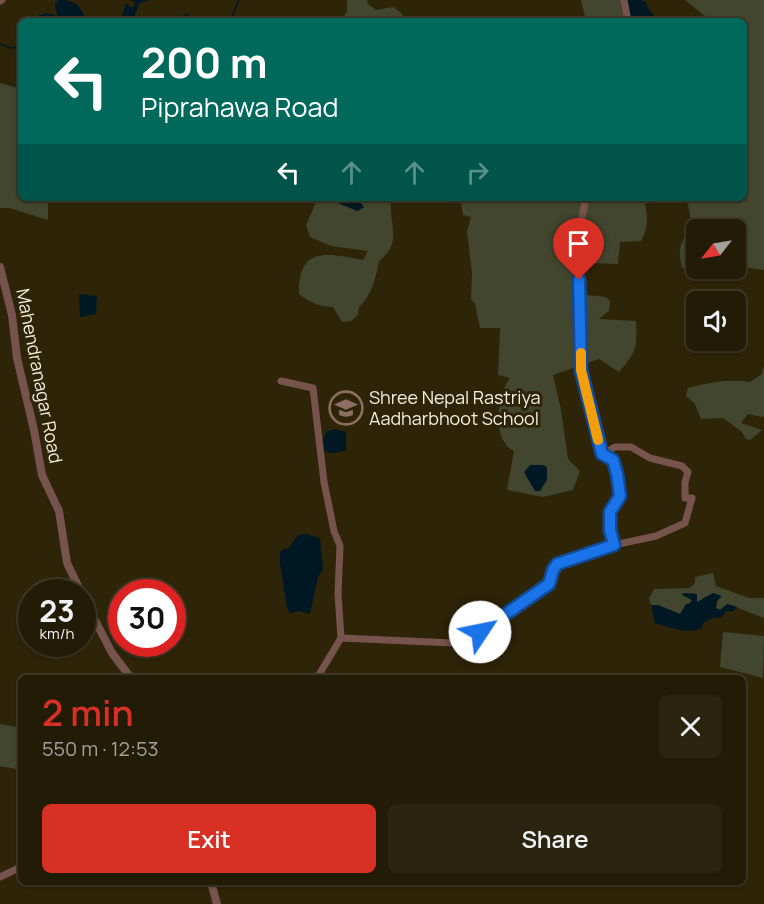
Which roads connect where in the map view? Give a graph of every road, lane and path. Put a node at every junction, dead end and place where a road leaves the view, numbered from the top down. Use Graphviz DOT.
graph roads {
  1 [pos="624,0"];
  2 [pos="627,18"];
  3 [pos="584,201"];
  4 [pos="0,267"];
  5 [pos="281,381"];
  6 [pos="602,454"];
  7 [pos="614,545"];
  8 [pos="75,579"];
  9 [pos="96,622"];
  10 [pos="341,638"];
  11 [pos="129,675"];
  12 [pos="319,675"];
  13 [pos="18,868"];
  14 [pos="0,877"];
  15 [pos="212,885"];
  16 [pos="217,904"];
  1 -- 2 [label="street"];
  3 -- 6 [label="street"];
  4 -- 8 [label="street, Mahendranagar Road"];
  5 -- 10 [label="street"];
  6 -- 7 [label="street"];
  6 -- 7 [label="street"];
  7 -- 10 [label="street"];
  9 -- 11 [label="street, Mahendranagar Road"];
  10 -- 12 [label="street"];
  13 -- 14 [label="street"];
  15 -- 16 [label="street"];
}
